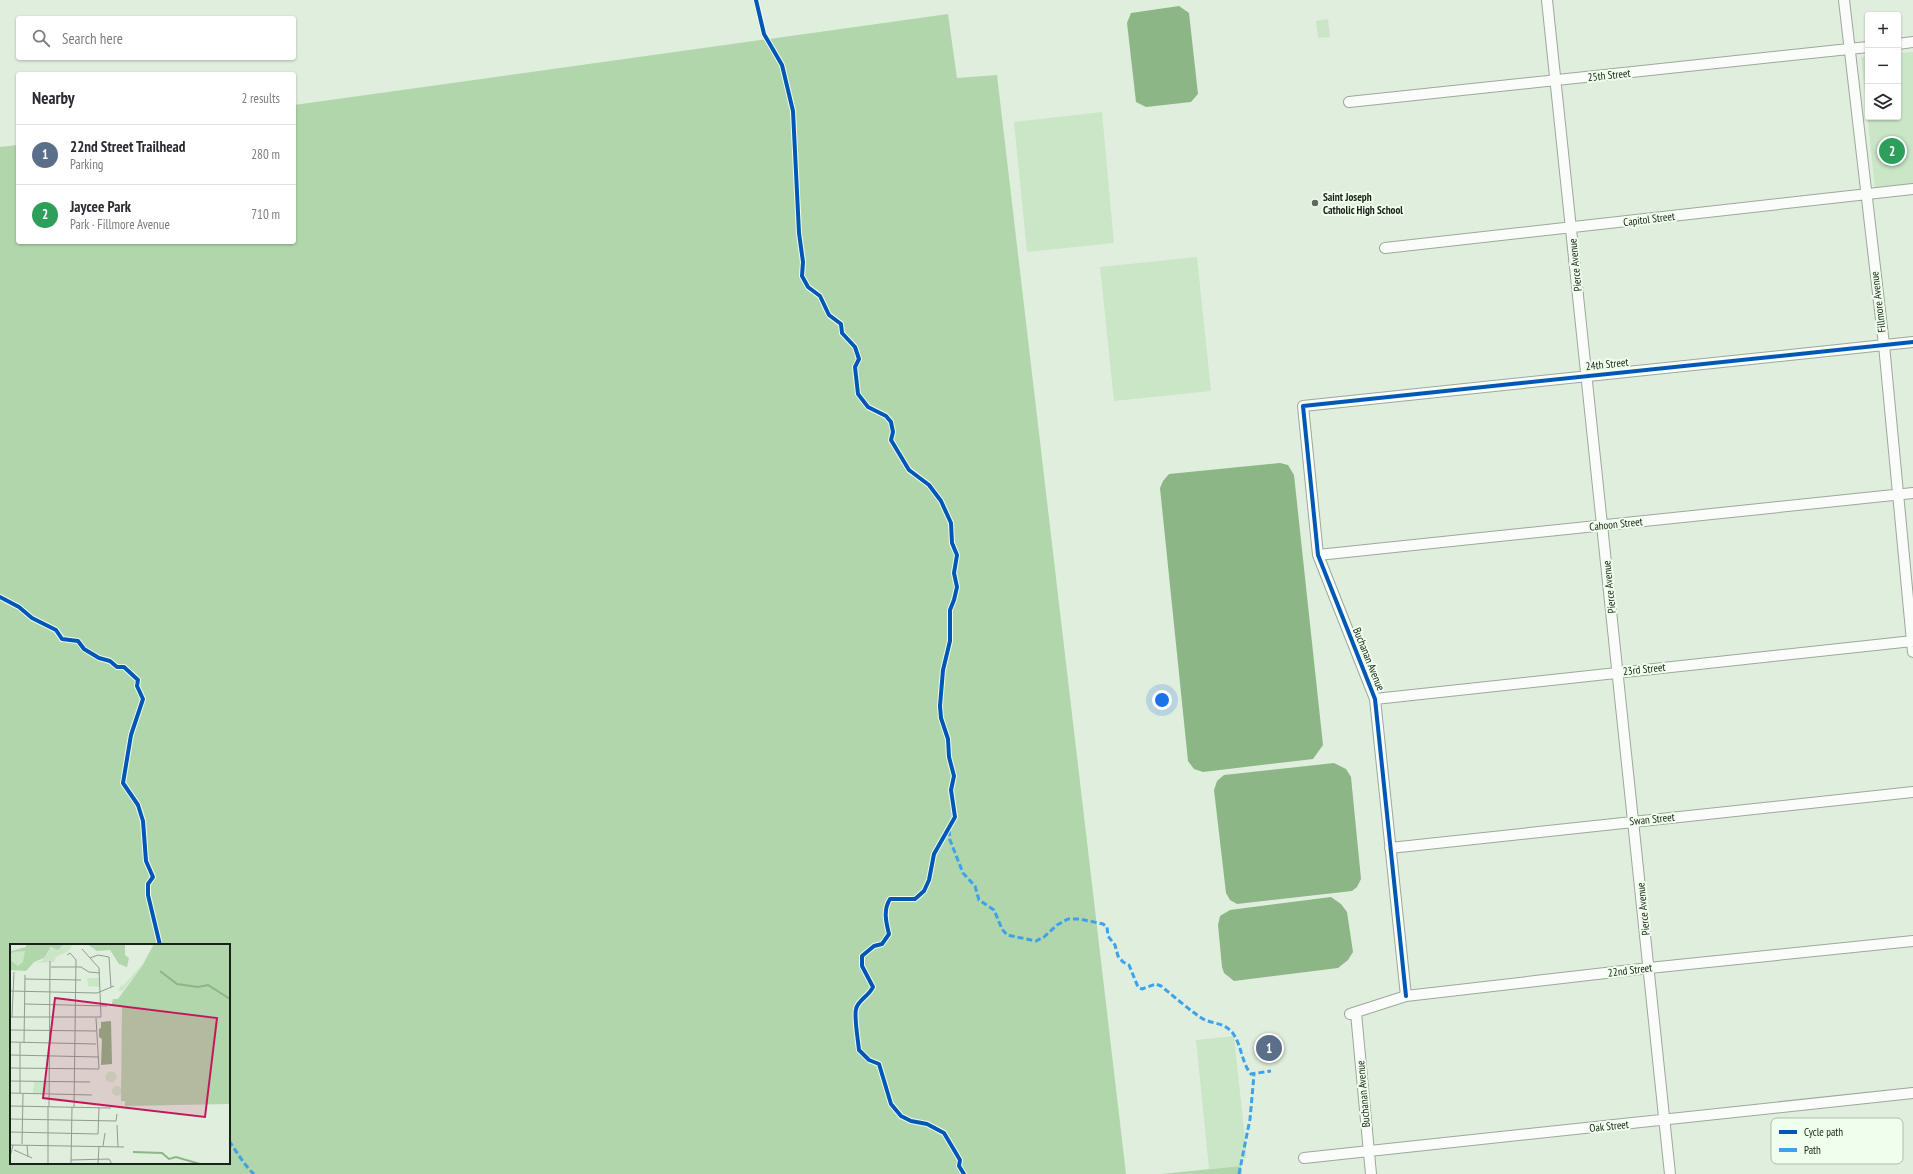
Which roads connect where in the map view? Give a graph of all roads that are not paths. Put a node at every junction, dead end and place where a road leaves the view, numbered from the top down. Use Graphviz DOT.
graph roads {
  1 [pos="1547,0"];
  2 [pos="1844,0"];
  3 [pos="1913,42"];
  4 [pos="1901,44"];
  5 [pos="1865,47"];
  6 [pos="1850,49"];
  7 [pos="1556,80"];
  8 [pos="1350,102"];
  9 [pos="1913,189"];
  10 [pos="1866,194"];
  11 [pos="1571,228"];
  12 [pos="1385,248"];
  13 [pos="1913,342"];
  14 [pos="1884,345"];
  15 [pos="1587,375"];
  16 [pos="1302,406"];
  17 [pos="1913,493"];
  18 [pos="1899,495"];
  19 [pos="1602,526"];
  20 [pos="1318,555"];
  21 [pos="1912,641"];
  22 [pos="1913,652"];
  23 [pos="1618,672"];
  24 [pos="1375,699"];
  25 [pos="1913,792"];
  26 [pos="1633,821"];
  27 [pos="1390,848"];
  28 [pos="1913,941"];
  29 [pos="1649,968"];
  30 [pos="1406,996"];
  31 [pos="1353,1014"];
  32 [pos="1913,1093"];
  33 [pos="1665,1120"];
  34 [pos="1368,1151"];
  35 [pos="1304,1158"];
  36 [pos="1371,1174"];
  37 [pos="1670,1174"];
  1 -- 7 [label="street, Pierce Avenue"];
  2 -- 6 [label="street, Fillmore Avenue"];
  3 -- 4 [label="street"];
  5 -- 6 [label="street, 25th Street"];
  6 -- 7 [label="street, 25th Street"];
  6 -- 10 [label="street, Fillmore Avenue"];
  7 -- 8 [label="street, 25th Street"];
  7 -- 11 [label="street, Pierce Avenue"];
  9 -- 10 [label="street, Capitol Street"];
  10 -- 11 [label="street, Capitol Street"];
  10 -- 14 [label="street, Fillmore Avenue"];
  11 -- 12 [label="street, Capitol Street"];
  11 -- 15 [label="street, Pierce Avenue"];
  13 -- 14 [label="street, 24th Street"];
  14 -- 15 [label="street, 24th Street"];
  14 -- 18 [label="street, Fillmore Avenue"];
  15 -- 16 [label="street, 24th Street"];
  15 -- 19 [label="street, Pierce Avenue"];
  16 -- 20 [label="street, Buchanan Avenue"];
  17 -- 18 [label="street, Cahoon Street"];
  18 -- 19 [label="street, Cahoon Street"];
  18 -- 21 [label="street, Fillmore Avenue"];
  19 -- 20 [label="street, Cahoon Street"];
  19 -- 23 [label="street, Pierce Avenue"];
  20 -- 24 [label="street, Buchanan Avenue"];
  21 -- 22 [label="street, Fillmore Avenue"];
  21 -- 23 [label="street, 23rd Street"];
  23 -- 24 [label="street, 23rd Street"];
  23 -- 26 [label="street, Pierce Avenue"];
  24 -- 27 [label="street, Buchanan Avenue"];
  25 -- 26 [label="street, Swan Street"];
  26 -- 27 [label="street, Swan Street"];
  26 -- 29 [label="street, Pierce Avenue"];
  27 -- 30 [label="street, Buchanan Avenue"];
  28 -- 29 [label="street, 22nd Street"];
  29 -- 30 [label="street, 22nd Street"];
  29 -- 33 [label="street, Pierce Avenue"];
  30 -- 31 [label="street, 22nd Street"];
  31 -- 34 [label="street, Buchanan Avenue"];
  32 -- 33 [label="street, Oak Street"];
  33 -- 34 [label="street, Oak Street"];
  33 -- 37 [label="street, Pierce Avenue"];
  34 -- 35 [label="street, Oak Street"];
  34 -- 36 [label="street, Buchanan Avenue"];
}
